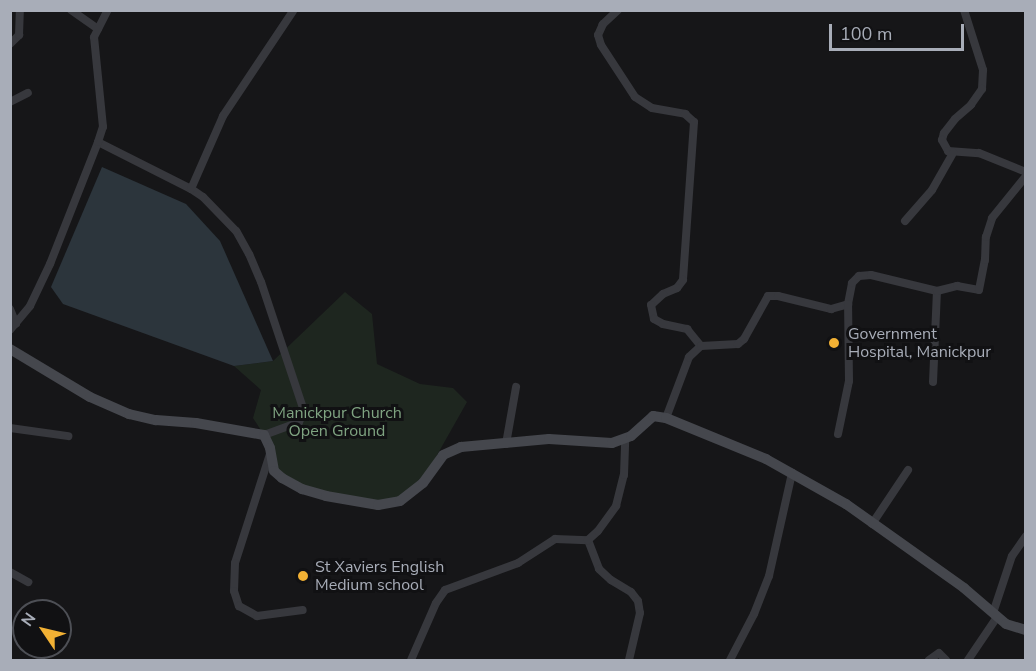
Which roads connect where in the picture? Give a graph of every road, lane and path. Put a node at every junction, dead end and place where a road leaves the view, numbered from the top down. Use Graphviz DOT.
graph roads {
  1 [pos="20,10"];
  2 [pos="71,10"];
  3 [pos="108,10"];
  4 [pos="618,10"];
  5 [pos="964,10"];
  6 [pos="293,11"];
  7 [pos="98,29"];
  8 [pos="10,44"];
  9 [pos="28,93"];
  10 [pos="10,102"];
  11 [pos="98,142"];
  12 [pos="953,153"];
  13 [pos="1026,174"];
  14 [pos="191,189"];
  15 [pos="905,221"];
  16 [pos="937,291"];
  17 [pos="848,304"];
  18 [pos="10,309"];
  19 [pos="14,327"];
  20 [pos="701,346"];
  21 [pos="10,349"];
  22 [pos="933,382"];
  23 [pos="516,387"];
  24 [pos="666,418"];
  25 [pos="10,428"];
  26 [pos="838,434"];
  27 [pos="264,435"];
  28 [pos="68,436"];
  29 [pos="625,438"];
  30 [pos="506,444"];
  31 [pos="270,454"];
  32 [pos="908,470"];
  33 [pos="792,473"];
  34 [pos="872,524"];
  35 [pos="1026,536"];
  36 [pos="588,540"];
  37 [pos="10,572"];
  38 [pos="28,582"];
  39 [pos="303,610"];
  40 [pos="995,615"];
  41 [pos="1026,630"];
  42 [pos="411,660"];
  43 [pos="629,660"];
  44 [pos="730,660"];
  45 [pos="929,660"];
  46 [pos="946,660"];
  47 [pos="968,660"];
  1 -- 8 [label="street"];
  2 -- 7 [label="street"];
  3 -- 7 [label="street"];
  4 -- 20 [label="street"];
  5 -- 12 [label="street"];
  6 -- 14 [label="street"];
  7 -- 11 [label="street"];
  9 -- 10 [label="street"];
  11 -- 14 [label="street"];
  11 -- 19 [label="street"];
  12 -- 13 [label="street"];
  12 -- 15 [label="street"];
  13 -- 16 [label="street"];
  14 -- 27 [label="street"];
  16 -- 17 [label="street"];
  16 -- 22 [label="street"];
  17 -- 20 [label="street"];
  17 -- 26 [label="street"];
  18 -- 19 [label="street"];
  20 -- 24 [label="street"];
  21 -- 27 [label="street"];
  23 -- 30 [label="street"];
  24 -- 29 [label="street"];
  24 -- 33 [label="street"];
  25 -- 28 [label="street"];
  27 -- 31 [label="street"];
  29 -- 30 [label="street"];
  29 -- 36 [label="street"];
  30 -- 31 [label="street"];
  31 -- 39 [label="street"];
  32 -- 34 [label="street"];
  33 -- 34 [label="street"];
  33 -- 44 [label="street"];
  34 -- 40 [label="street"];
  35 -- 40 [label="street"];
  36 -- 42 [label="street"];
  36 -- 43 [label="street"];
  37 -- 38 [label="street"];
  40 -- 41 [label="street"];
  40 -- 47 [label="street"];
  45 -- 46 [label="street"];
}
